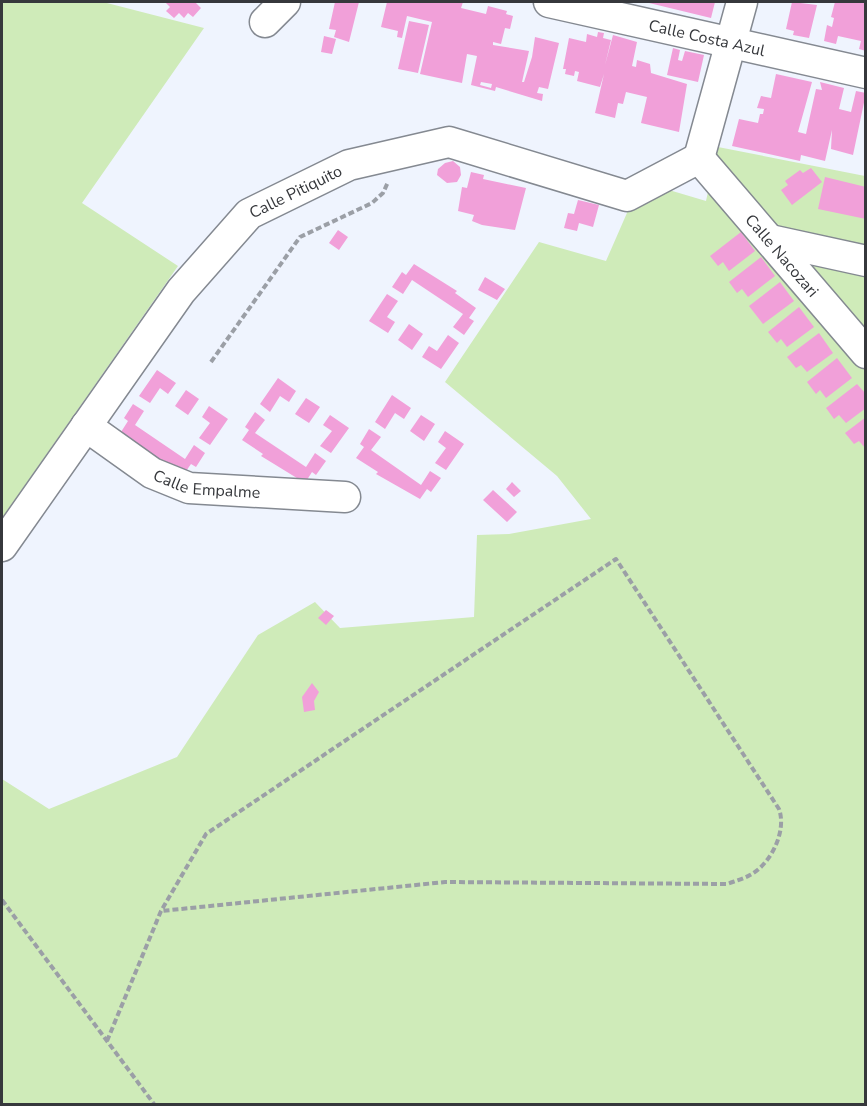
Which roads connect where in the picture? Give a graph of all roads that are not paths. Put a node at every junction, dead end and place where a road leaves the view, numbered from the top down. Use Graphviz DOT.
graph roads {
  1 [pos="549,2"];
  2 [pos="742,2"];
  3 [pos="729,43"];
  4 [pos="866,73"];
  5 [pos="699,158"];
  6 [pos="770,240"];
  7 [pos="866,261"];
  8 [pos="866,353"];
  9 [pos="86,426"];
  10 [pos="345,497"];
  11 [pos="2,546"];
  1 -- 3 [label="street, Calle Costa Azul"];
  2 -- 3 [label="street"];
  3 -- 4 [label="street, Calle Costa Azul"];
  3 -- 5 [label="street"];
  5 -- 6 [label="street, Calle Nacozari"];
  5 -- 9 [label="street, Calle Pitiquito"];
  6 -- 7 [label="street"];
  6 -- 8 [label="street, Calle Nacozari"];
  9 -- 10 [label="street, Calle Empalme"];
  9 -- 11 [label="street, Calle Pitiquito"];
}
